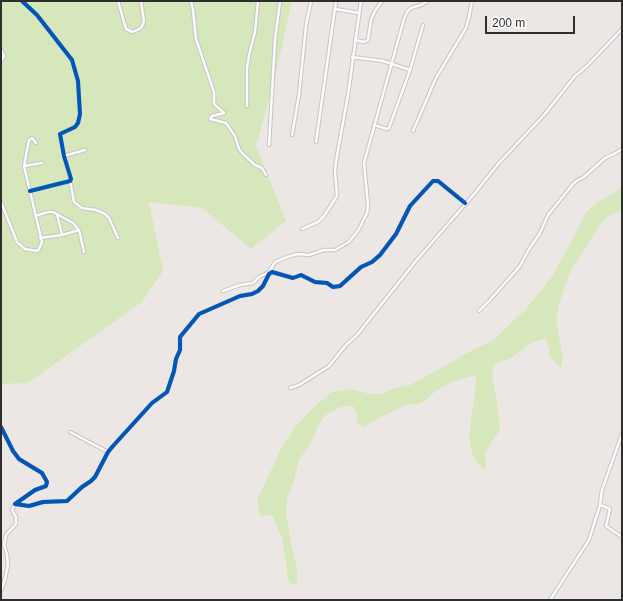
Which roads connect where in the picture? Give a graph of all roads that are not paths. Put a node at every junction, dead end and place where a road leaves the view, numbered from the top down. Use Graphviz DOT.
graph roads {
  1 [pos="22,1"];
  2 [pos="118,1"];
  3 [pos="141,1"];
  4 [pos="191,1"];
  5 [pos="258,1"];
  6 [pos="280,1"];
  7 [pos="311,1"];
  8 [pos="336,1"];
  9 [pos="360,1"];
  10 [pos="382,1"];
  11 [pos="428,1"];
  12 [pos="472,1"];
  13 [pos="335,9"];
  14 [pos="359,13"];
  15 [pos="423,25"];
  16 [pos="622,29"];
  17 [pos="355,40"];
  18 [pos="1,50"];
  19 [pos="352,57"];
  20 [pos="1,61"];
  21 [pos="392,64"];
  22 [pos="410,70"];
  23 [pos="247,106"];
  24 [pos="374,125"];
  25 [pos="413,131"];
  26 [pos="292,135"];
  27 [pos="316,142"];
  28 [pos="36,143"];
  29 [pos="269,145"];
  30 [pos="622,149"];
  31 [pos="85,150"];
  32 [pos="64,156"];
  33 [pos="42,163"];
  34 [pos="24,166"];
  35 [pos="266,175"];
  36 [pos="70,181"];
  37 [pos="30,191"];
  38 [pos="1,202"];
  39 [pos="465,203"];
  40 [pos="57,214"];
  41 [pos="35,216"];
  42 [pos="302,229"];
  43 [pos="79,230"];
  44 [pos="62,235"];
  45 [pos="40,238"];
  46 [pos="118,238"];
  47 [pos="84,252"];
  48 [pos="270,272"];
  49 [pos="223,291"];
  50 [pos="479,311"];
  51 [pos="290,388"];
  52 [pos="1,427"];
  53 [pos="70,432"];
  54 [pos="622,434"];
  55 [pos="108,452"];
  56 [pos="15,504"];
  57 [pos="600,506"];
  58 [pos="622,537"];
  59 [pos="1,591"];
  60 [pos="550,600"];
  1 -- 32 [label="street"];
  2 -- 3 [label="street"];
  4 -- 35 [label="street"];
  5 -- 23 [label="street"];
  6 -- 29 [label="street"];
  7 -- 26 [label="street"];
  8 -- 13 [label="street"];
  9 -- 14 [label="street"];
  10 -- 17 [label="street"];
  11 -- 21 [label="street"];
  12 -- 25 [label="street"];
  13 -- 14 [label="street"];
  13 -- 27 [label="street"];
  14 -- 17 [label="street"];
  15 -- 22 [label="street"];
  16 -- 39 [label="street"];
  17 -- 19 [label="street"];
  18 -- 20 [label="street"];
  19 -- 21 [label="street"];
  19 -- 42 [label="street"];
  21 -- 22 [label="street"];
  21 -- 24 [label="street"];
  22 -- 24 [label="street"];
  24 -- 48 [label="street"];
  28 -- 34 [label="street"];
  30 -- 50 [label="street"];
  31 -- 32 [label="street"];
  32 -- 36 [label="street"];
  33 -- 34 [label="street"];
  34 -- 37 [label="street"];
  36 -- 37 [label="street"];
  36 -- 46 [label="street"];
  37 -- 41 [label="street"];
  38 -- 45 [label="street"];
  39 -- 48 [label="street"];
  39 -- 51 [label="street"];
  40 -- 41 [label="street"];
  40 -- 43 [label="street"];
  40 -- 44 [label="street"];
  41 -- 45 [label="street"];
  43 -- 44 [label="street"];
  43 -- 47 [label="street"];
  44 -- 45 [label="street"];
  48 -- 49 [label="street"];
  48 -- 55 [label="street"];
  52 -- 56 [label="street"];
  53 -- 55 [label="street"];
  54 -- 57 [label="street"];
  55 -- 56 [label="street"];
  56 -- 59 [label="street"];
  57 -- 58 [label="street"];
  57 -- 60 [label="street"];
}
